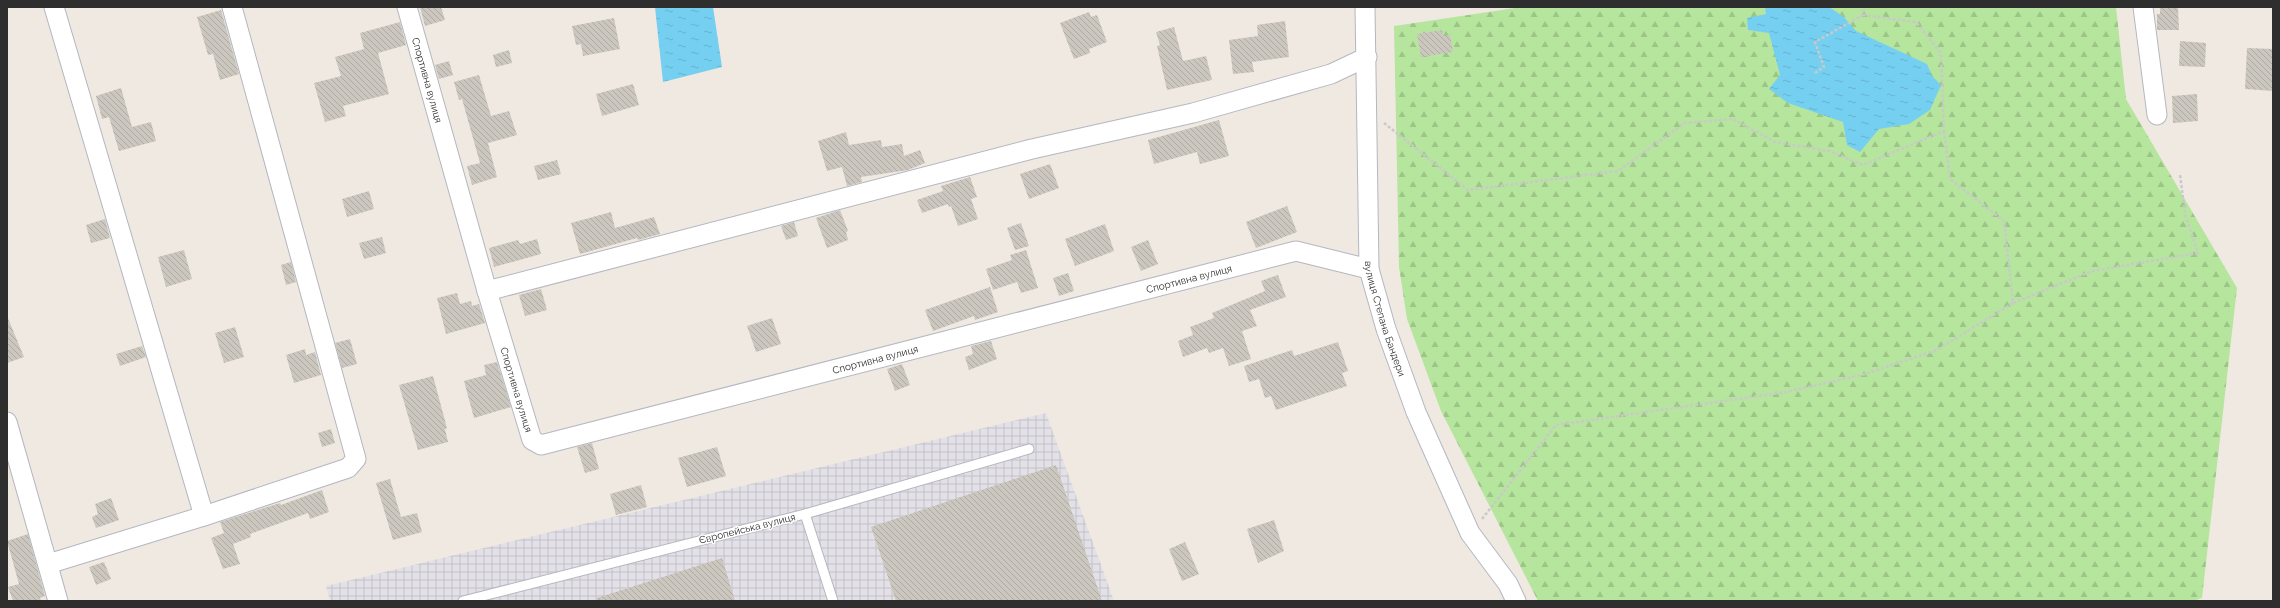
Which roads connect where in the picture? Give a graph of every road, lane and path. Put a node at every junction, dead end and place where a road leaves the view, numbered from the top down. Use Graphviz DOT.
graph roads {
  1 [pos="54,7"];
  2 [pos="232,7"];
  3 [pos="407,7"];
  4 [pos="1365,7"];
  5 [pos="1863,7"];
  6 [pos="2143,7"];
  7 [pos="1863,15"];
  8 [pos="1367,57"];
  9 [pos="1815,73"];
  10 [pos="1367,109"];
  11 [pos="2157,115"];
  12 [pos="1944,131"];
  13 [pos="2180,174"];
  14 [pos="1369,269"];
  15 [pos="487,291"];
  16 [pos="2013,303"];
  17 [pos="7,422"];
  18 [pos="1029,449"];
  19 [pos="805,514"];
  20 [pos="204,516"];
  21 [pos="1470,533"];
  22 [pos="48,564"];
  23 [pos="58,601"];
  24 [pos="463,601"];
  25 [pos="833,601"];
  26 [pos="1516,601"];
  1 -- 20 [label="street"];
  2 -- 20 [label="street"];
  3 -- 15 [label="street, Спортивна вулиця"];
  4 -- 8 [label="street, вулиця Степана Бандери"];
  5 -- 7 [label="path"];
  6 -- 11 [label="street"];
  7 -- 9 [label="path"];
  7 -- 12 [label="path"];
  8 -- 10 [label="street, вулиця Степана Бандери"];
  8 -- 15 [label="street"];
  10 -- 12 [label="path"];
  10 -- 14 [label="street, вулиця Степана Бандери"];
  12 -- 16 [label="path"];
  13 -- 16 [label="path"];
  14 -- 15 [label="street, Спортивна вулиця"];
  14 -- 21 [label="street, вулиця Степана Бандери"];
  16 -- 21 [label="path"];
  17 -- 22 [label="street"];
  18 -- 19 [label="lane, Європейська вулиця"];
  19 -- 24 [label="lane, Європейська вулиця"];
  19 -- 25 [label="lane"];
  20 -- 22 [label="street"];
  21 -- 26 [label="street, вулиця Степана Бандери"];
  22 -- 23 [label="street"];
}
